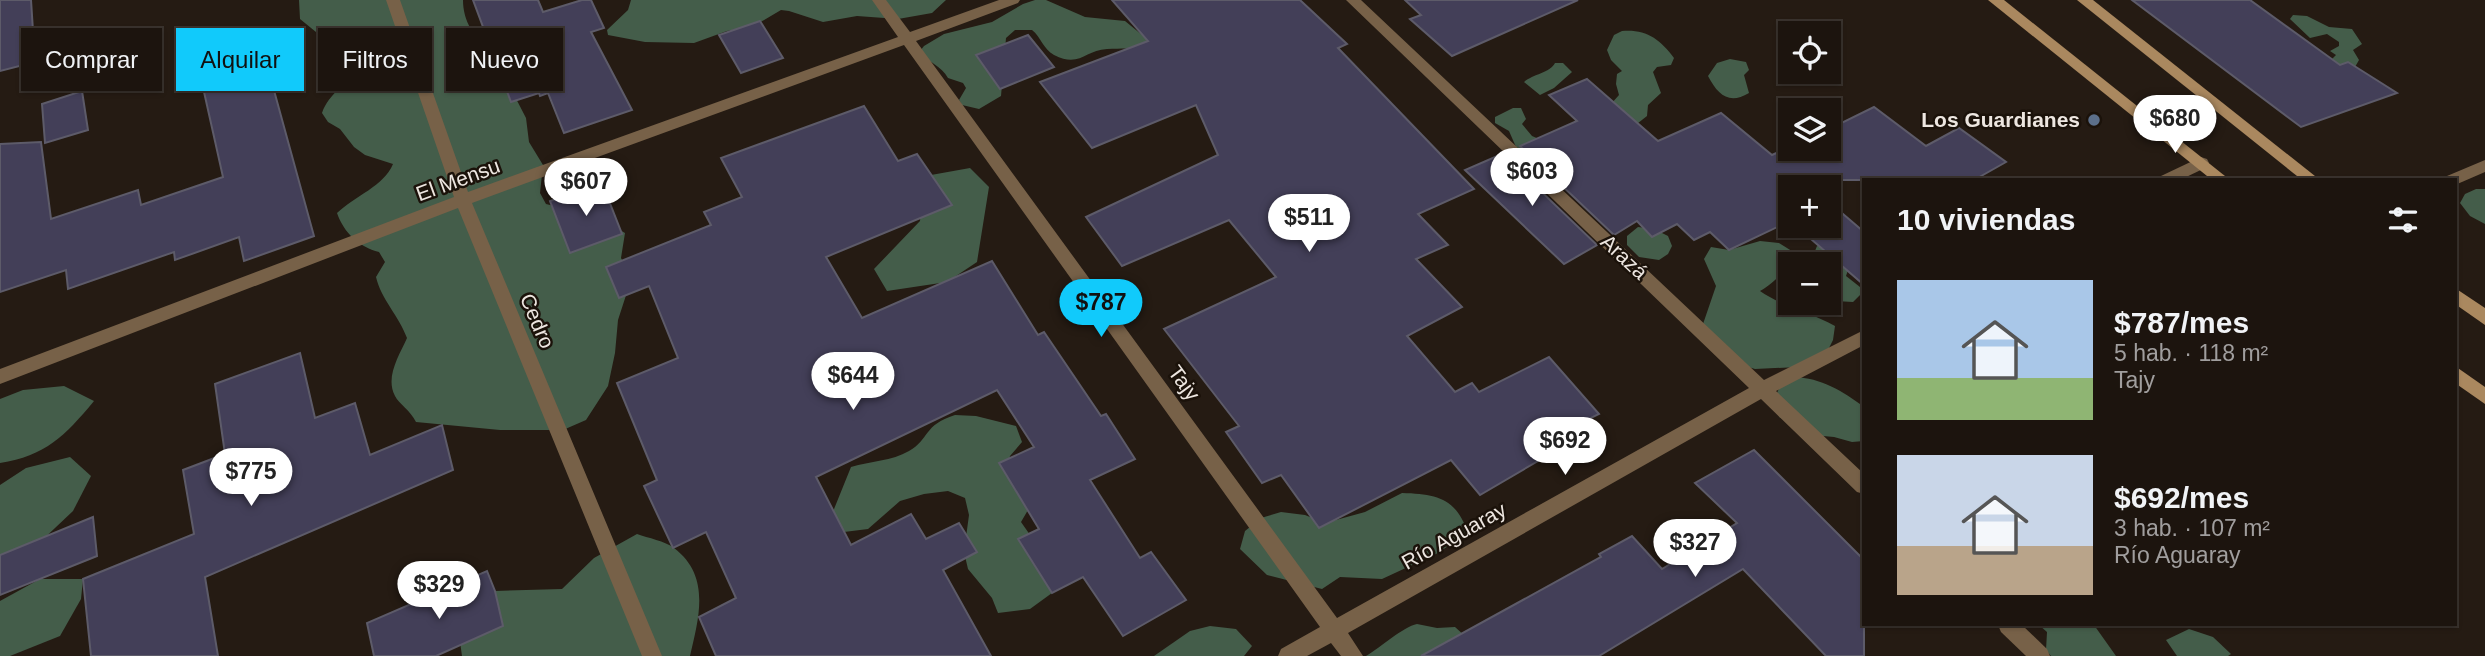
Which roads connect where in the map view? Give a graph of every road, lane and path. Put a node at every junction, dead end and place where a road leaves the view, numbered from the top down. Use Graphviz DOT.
graph roads {
  1 [pos="393,0"];
  2 [pos="879,0"];
  3 [pos="1013,0"];
  4 [pos="1353,0"];
  5 [pos="1995,0"];
  6 [pos="2084,0"];
  7 [pos="908,38"];
  8 [pos="2201,163"];
  9 [pos="2485,166"];
  10 [pos="2171,178"];
  11 [pos="2220,178"];
  12 [pos="2309,178"];
  13 [pos="2457,178"];
  14 [pos="463,200"];
  15 [pos="2457,296"];
  16 [pos="2485,318"];
  17 [pos="1862,338"];
  18 [pos="2457,375"];
  19 [pos="0,377"];
  20 [pos="1763,389"];
  21 [pos="2485,397"];
  22 [pos="1862,484"];
  23 [pos="2009,626"];
  24 [pos="1334,629"];
  25 [pos="652,656"];
  26 [pos="1288,656"];
  27 [pos="1353,656"];
  28 [pos="2040,656"];
  1 -- 14 [label="street, Cedro"];
  2 -- 7 [label="street, Tajy"];
  3 -- 7 [label="street, El Mensu"];
  4 -- 20 [label="street, Arazá"];
  5 -- 8 [label="main road"];
  6 -- 12 [label="main road"];
  7 -- 14 [label="street, El Mensu"];
  7 -- 24 [label="street, Tajy"];
  8 -- 10 [label="street"];
  8 -- 11 [label="main road"];
  9 -- 13 [label="street"];
  14 -- 19 [label="street, El Mensu"];
  14 -- 25 [label="street, Cedro"];
  15 -- 16 [label="main road"];
  17 -- 20 [label="street, Río Aguaray"];
  18 -- 21 [label="main road"];
  20 -- 22 [label="street, Arazá"];
  20 -- 24 [label="street, Río Aguaray"];
  23 -- 28 [label="street"];
  24 -- 26 [label="street, Río Aguaray"];
  24 -- 27 [label="street, Tajy"];
}
